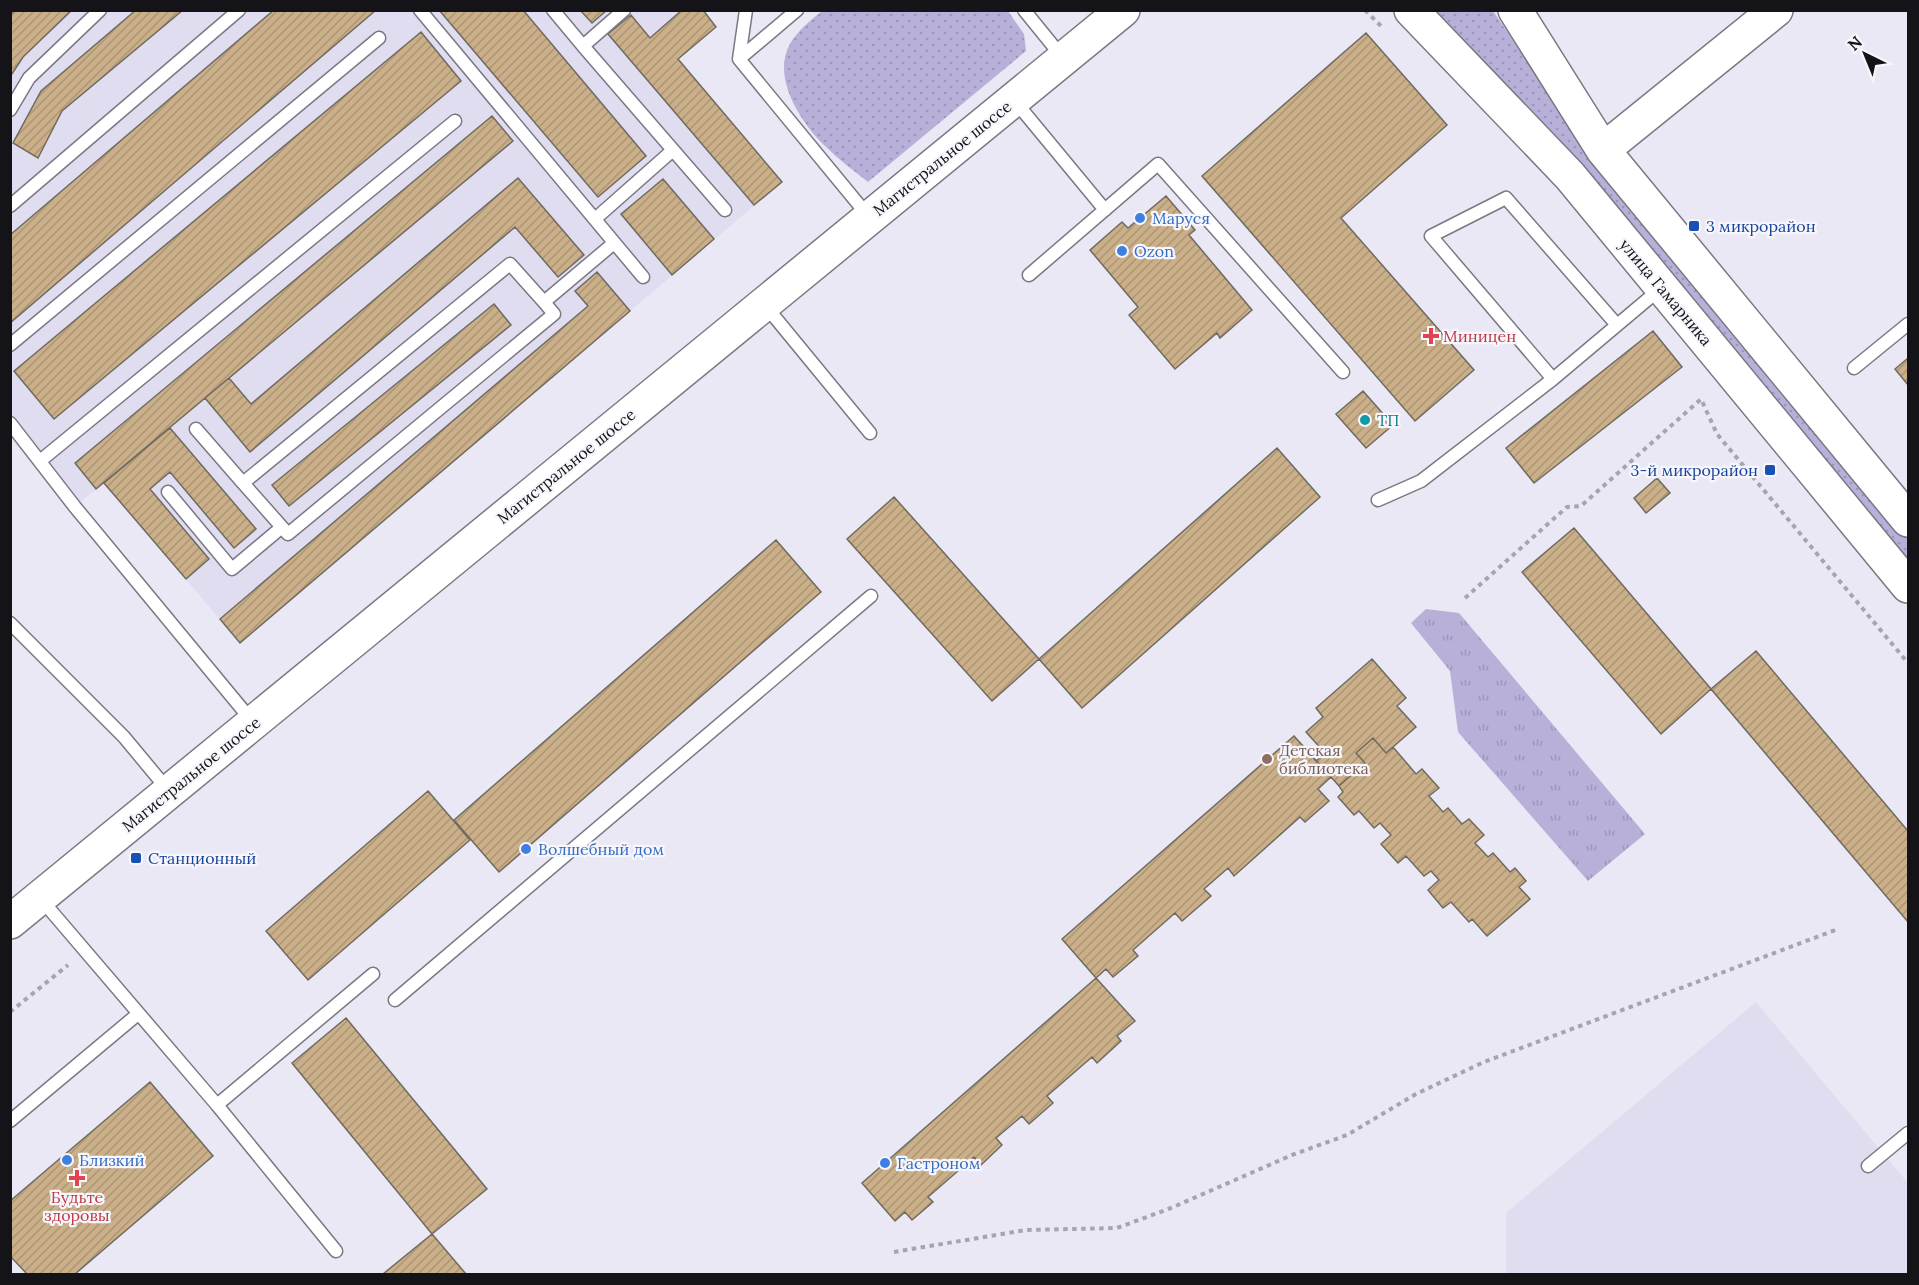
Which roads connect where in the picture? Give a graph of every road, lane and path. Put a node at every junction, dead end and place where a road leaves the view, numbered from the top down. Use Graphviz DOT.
graph roads {
  1 [pos="100,10"];
  2 [pos="239,10"];
  3 [pos="420,10"];
  4 [pos="553,10"];
  5 [pos="624,10"];
  6 [pos="746,10"];
  7 [pos="797,10"];
  8 [pos="1024,10"];
  9 [pos="1123,10"];
  10 [pos="1515,10"];
  11 [pos="1776,10"];
  12 [pos="1414,12"];
  13 [pos="379,38"];
  14 [pos="583,46"];
  15 [pos="739,59"];
  16 [pos="1064,59"];
  17 [pos="1014,99"];
  18 [pos="10,110"];
  19 [pos="455,121"];
  20 [pos="673,150"];
  21 [pos="1603,150"];
  22 [pos="10,206"];
  23 [pos="724,210"];
  24 [pos="1105,210"];
  25 [pos="870,218"];
  26 [pos="595,219"];
  27 [pos="614,243"];
  28 [pos="1029,275"];
  29 [pos="643,277"];
  30 [pos="1662,287"];
  31 [pos="544,302"];
  32 [pos="764,304"];
  33 [pos="1908,324"];
  34 [pos="1617,325"];
  35 [pos="10,345"];
  36 [pos="1854,368"];
  37 [pos="1343,372"];
  38 [pos="1553,379"];
  39 [pos="10,423"];
  40 [pos="196,429"];
  41 [pos="870,433"];
  42 [pos="40,461"];
  43 [pos="243,483"];
  44 [pos="168,492"];
  45 [pos="1377,500"];
  46 [pos="1908,520"];
  47 [pos="282,528"];
  48 [pos="1908,586"];
  49 [pos="871,596"];
  50 [pos="1465,598"];
  51 [pos="10,624"];
  52 [pos="1908,663"];
  53 [pos="254,723"];
  54 [pos="170,792"];
  55 [pos="40,898"];
  56 [pos="10,922"];
  57 [pos="1838,929"];
  58 [pos="84,951"];
  59 [pos="373,974"];
  60 [pos="394,1000"];
  61 [pos="10,1012"];
  62 [pos="138,1014"];
  63 [pos="217,1105"];
  64 [pos="10,1120"];
  65 [pos="1908,1133"];
  66 [pos="1868,1166"];
  67 [pos="336,1251"];
  68 [pos="894,1252"];
  1 -- 18 [label="lane"];
  2 -- 22 [label="lane"];
  3 -- 26 [label="lane"];
  4 -- 14 [label="lane"];
  5 -- 14 [label="lane"];
  6 -- 15 [label="lane"];
  7 -- 15 [label="lane"];
  8 -- 16 [label="lane"];
  9 -- 16 [label="street, Магистральное шоссе"];
  10 -- 21 [label="street"];
  11 -- 21 [label="street"];
  12 -- 30 [label="street, улица Гамарника"];
  13 -- 35 [label="lane"];
  14 -- 20 [label="lane"];
  15 -- 25 [label="lane"];
  16 -- 17 [label="street, Магистральное шоссе"];
  17 -- 24 [label="lane"];
  17 -- 25 [label="street, Магистральное шоссе"];
  19 -- 42 [label="lane"];
  20 -- 23 [label="lane"];
  20 -- 26 [label="lane"];
  21 -- 46 [label="street"];
  24 -- 28 [label="lane"];
  24 -- 37 [label="lane"];
  25 -- 32 [label="street, Магистральное шоссе"];
  26 -- 27 [label="lane"];
  27 -- 29 [label="lane"];
  27 -- 31 [label="lane"];
  30 -- 34 [label="lane"];
  30 -- 48 [label="street, улица Гамарника"];
  31 -- 43 [label="lane"];
  31 -- 47 [label="lane"];
  32 -- 41 [label="lane"];
  32 -- 53 [label="street, Магистральное шоссе"];
  33 -- 36 [label="lane"];
  34 -- 38 [label="lane"];
  34 -- 38 [label="lane"];
  38 -- 45 [label="lane"];
  39 -- 42 [label="lane"];
  40 -- 43 [label="lane"];
  42 -- 53 [label="lane"];
  43 -- 47 [label="lane"];
  44 -- 47 [label="lane"];
  49 -- 60 [label="lane"];
  50 -- 52 [label="path"];
  51 -- 54 [label="lane"];
  53 -- 54 [label="street, Магистральное шоссе"];
  54 -- 55 [label="street, Магистральное шоссе"];
  55 -- 56 [label="street, Магистральное шоссе"];
  55 -- 58 [label="lane"];
  57 -- 68 [label="path"];
  58 -- 61 [label="path"];
  58 -- 62 [label="lane"];
  59 -- 63 [label="lane"];
  62 -- 63 [label="lane"];
  62 -- 64 [label="lane"];
  63 -- 67 [label="lane"];
  65 -- 66 [label="lane"];
}
